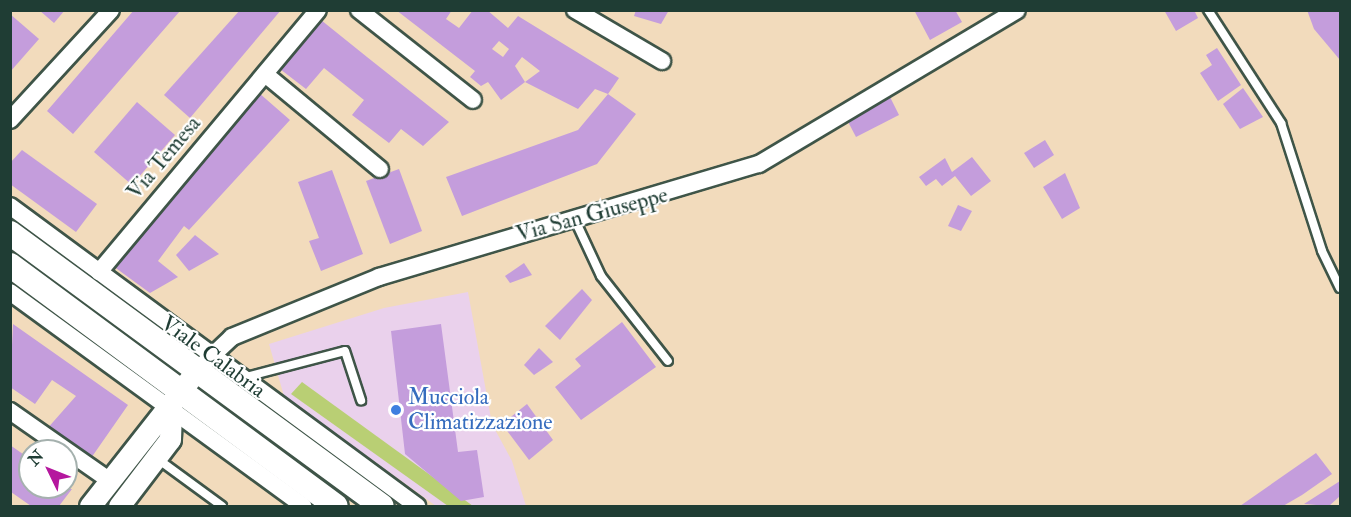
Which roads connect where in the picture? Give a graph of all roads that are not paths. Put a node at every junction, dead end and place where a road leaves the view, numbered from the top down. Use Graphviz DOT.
graph roads {
  1 [pos="111,10"];
  2 [pos="318,10"];
  3 [pos="359,10"];
  4 [pos="575,10"];
  5 [pos="1017,10"];
  6 [pos="1208,10"];
  7 [pos="662,61"];
  8 [pos="265,74"];
  9 [pos="473,100"];
  10 [pos="10,120"];
  11 [pos="381,169"];
  12 [pos="10,206"];
  13 [pos="573,217"];
  14 [pos="10,233"];
  15 [pos="10,265"];
  16 [pos="99,272"];
  17 [pos="1341,288"];
  18 [pos="10,292"];
  19 [pos="668,362"];
  20 [pos="203,363"];
  21 [pos="241,378"];
  22 [pos="176,398"];
  23 [pos="361,400"];
  24 [pos="10,411"];
  25 [pos="155,457"];
  26 [pos="109,480"];
  27 [pos="90,507"];
  28 [pos="119,507"];
  29 [pos="222,507"];
  30 [pos="303,507"];
  31 [pos="336,507"];
  32 [pos="381,507"];
  33 [pos="417,507"];
  1 -- 10 [label="street"];
  2 -- 8 [label="street, Via Temesa"];
  3 -- 9 [label="street"];
  4 -- 7 [label="street"];
  5 -- 13 [label="street, Via San Giuseppe"];
  6 -- 17 [label="lane"];
  8 -- 11 [label="street"];
  8 -- 16 [label="street, Via Temesa"];
  12 -- 16 [label="street, Viale Calabria"];
  13 -- 19 [label="lane"];
  13 -- 20 [label="street, Via San Giuseppe"];
  14 -- 20 [label="main road, Viale Calabria"];
  15 -- 22 [label="main road, Viale Calabria"];
  16 -- 20 [label="street, Viale Calabria"];
  18 -- 22 [label="street, Viale Calabria"];
  20 -- 21 [label="street, Viale Calabria"];
  20 -- 22 [label="street, Via San Giuseppe"];
  20 -- 32 [label="main road, Viale Calabria"];
  21 -- 23 [label="lane"];
  21 -- 33 [label="street, Viale Calabria"];
  22 -- 25 [label="street"];
  22 -- 26 [label="street, Via San Giuseppe"];
  22 -- 30 [label="street, Viale Calabria"];
  22 -- 31 [label="main road, Viale Calabria"];
  24 -- 26 [label="street"];
  25 -- 28 [label="street"];
  25 -- 29 [label="lane"];
  26 -- 27 [label="street, Via San Giuseppe"];
}
